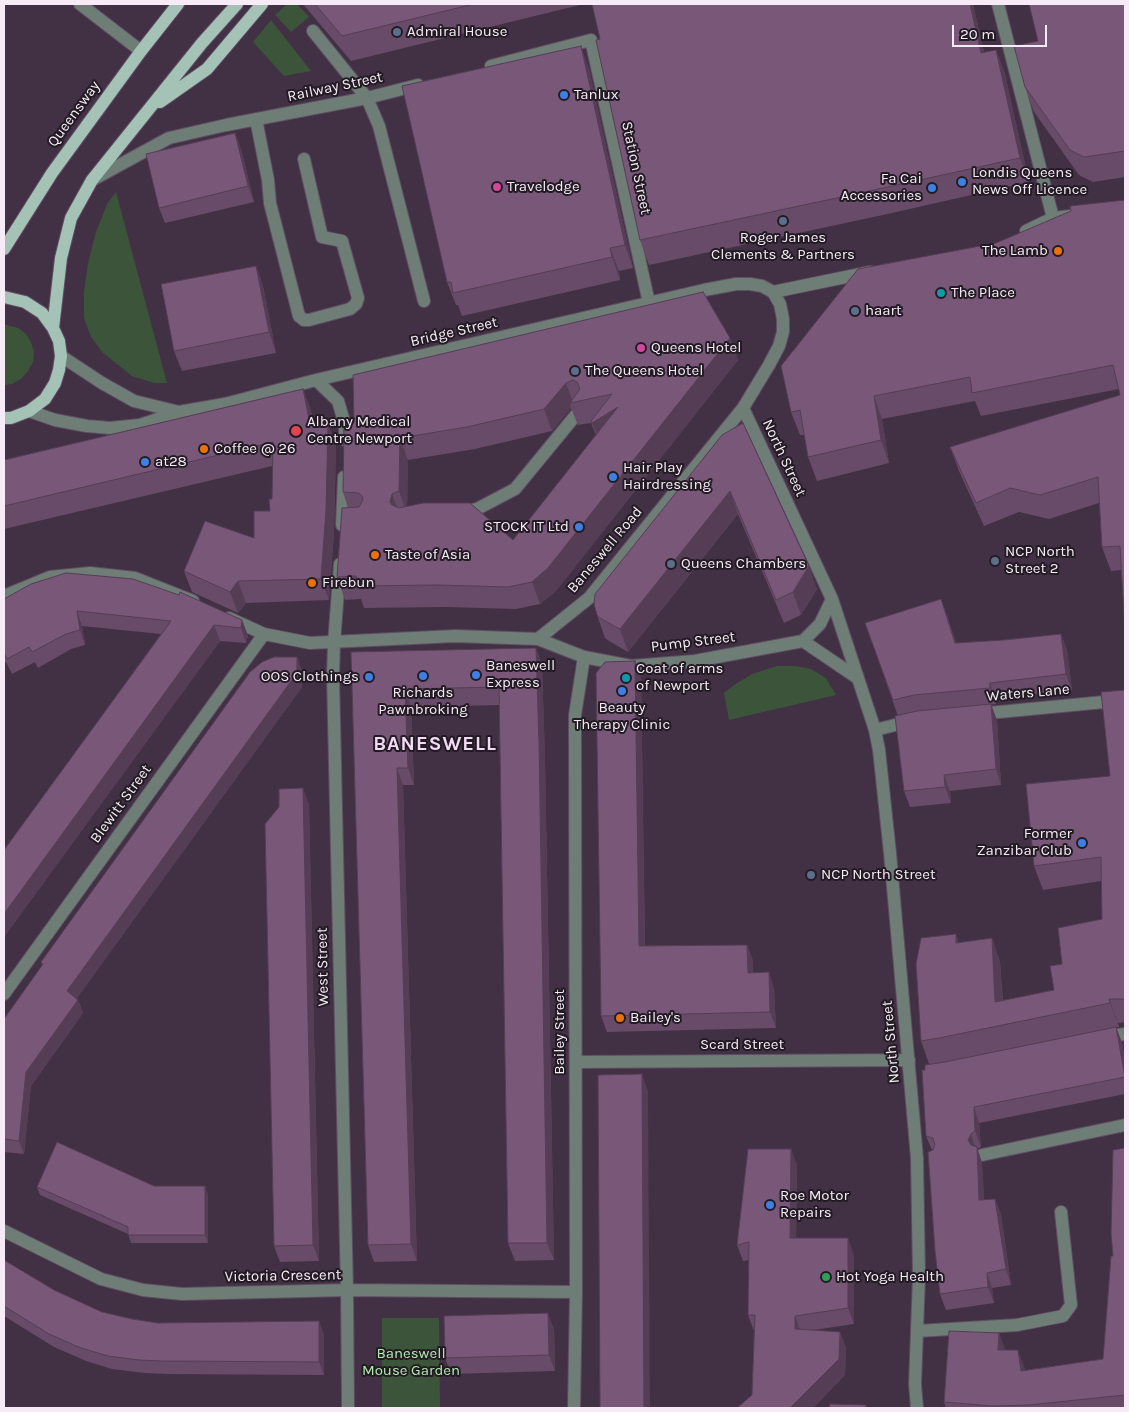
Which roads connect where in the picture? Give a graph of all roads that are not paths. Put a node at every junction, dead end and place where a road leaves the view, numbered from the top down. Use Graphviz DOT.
graph roads {
  1 [pos="80,4"];
  2 [pos="178,4"];
  3 [pos="237,4"];
  4 [pos="262,4"];
  5 [pos="998,4"];
  6 [pos="313,31"];
  7 [pos="141,50"];
  8 [pos="479,69"];
  9 [pos="432,81"];
  10 [pos="367,98"];
  11 [pos="147,112"];
  12 [pos="256,119"];
  13 [pos="304,159"];
  14 [pos="92,180"];
  15 [pos="1080,215"];
  16 [pos="1053,218"];
  17 [pos="1013,237"];
  18 [pos="4,248"];
  19 [pos="883,269"];
  20 [pos="773,292"];
  21 [pos="4,297"];
  22 [pos="424,302"];
  23 [pos="649,303"];
  24 [pos="53,328"];
  25 [pos="61,356"];
  26 [pos="316,380"];
  27 [pos="743,408"];
  28 [pos="580,410"];
  29 [pos="29,411"];
  30 [pos="179,412"];
  31 [pos="4,418"];
  32 [pos="450,514"];
  33 [pos="342,522"];
  34 [pos="356,522"];
  35 [pos="4,596"];
  36 [pos="832,599"];
  37 [pos="264,634"];
  38 [pos="538,639"];
  39 [pos="803,641"];
  40 [pos="334,643"];
  41 [pos="584,657"];
  42 [pos="856,677"];
  43 [pos="1125,700"];
  44 [pos="968,715"];
  45 [pos="921,719"];
  46 [pos="874,730"];
  47 [pos="4,994"];
  48 [pos="1125,1034"];
  49 [pos="1091,1040"];
  50 [pos="909,1060"];
  51 [pos="576,1062"];
  52 [pos="1125,1125"];
  53 [pos="982,1155"];
  54 [pos="917,1158"];
  55 [pos="933,1160"];
  56 [pos="1061,1212"];
  57 [pos="4,1231"];
  58 [pos="347,1290"];
  59 [pos="576,1292"];
  60 [pos="917,1331"];
  61 [pos="348,1408"];
  62 [pos="574,1408"];
  63 [pos="918,1408"];
  1 -- 7 [label="street"];
  2 -- 7 [label="main road, Queensway"];
  3 -- 11 [label="main road"];
  4 -- 11 [label="main road"];
  5 -- 16 [label="street"];
  6 -- 10 [label="street"];
  7 -- 18 [label="main road, Queensway"];
  8 -- 23 [label="street, Station Street"];
  9 -- 10 [label="street, Railway Street"];
  10 -- 12 [label="street, Railway Street"];
  10 -- 22 [label="street"];
  11 -- 14 [label="main road"];
  12 -- 13 [label="street"];
  12 -- 14 [label="street, Railway Street"];
  14 -- 24 [label="main road"];
  15 -- 16 [label="street"];
  16 -- 17 [label="street"];
  19 -- 20 [label="street"];
  20 -- 23 [label="street, Bridge Street"];
  20 -- 27 [label="street, North Street"];
  21 -- 24 [label="main road"];
  23 -- 26 [label="street, Bridge Street"];
  24 -- 25 [label="main road"];
  25 -- 29 [label="main road"];
  25 -- 30 [label="street, Bridge Street"];
  26 -- 30 [label="street, Bridge Street"];
  26 -- 33 [label="street, West Street"];
  27 -- 36 [label="street, North Street"];
  27 -- 38 [label="street, Baneswell Road"];
  28 -- 32 [label="street"];
  29 -- 30 [label="street, Bridge Street"];
  29 -- 31 [label="main road"];
  33 -- 34 [label="street"];
  33 -- 40 [label="street, West Street"];
  35 -- 37 [label="street"];
  36 -- 39 [label="street"];
  36 -- 42 [label="street, North Street"];
  37 -- 40 [label="street"];
  37 -- 47 [label="street, Blewitt Street"];
  38 -- 40 [label="street"];
  38 -- 41 [label="street, Pump Street"];
  39 -- 41 [label="street, Pump Street"];
  39 -- 42 [label="street"];
  40 -- 58 [label="street, West Street"];
  41 -- 51 [label="street, Bailey Street"];
  42 -- 46 [label="street, North Street"];
  43 -- 44 [label="street, Waters Lane"];
  45 -- 46 [label="street"];
  46 -- 50 [label="street, North Street"];
  48 -- 49 [label="street"];
  50 -- 51 [label="street, Scard Street"];
  50 -- 54 [label="street, North Street"];
  51 -- 59 [label="street, Bailey Street"];
  52 -- 53 [label="street"];
  54 -- 55 [label="street"];
  54 -- 60 [label="street, North Street"];
  56 -- 60 [label="street"];
  57 -- 58 [label="street, Victoria Crescent"];
  58 -- 59 [label="street, Victoria Crescent"];
  58 -- 61 [label="street, West Street"];
  59 -- 62 [label="street, Bailey Street"];
  60 -- 63 [label="street, North Street"];
}
